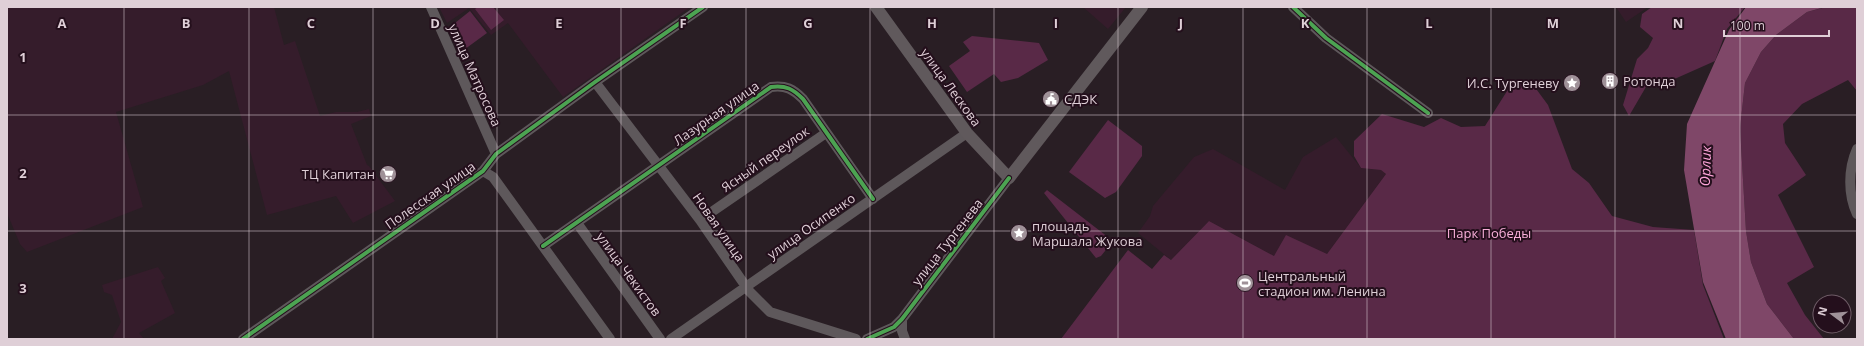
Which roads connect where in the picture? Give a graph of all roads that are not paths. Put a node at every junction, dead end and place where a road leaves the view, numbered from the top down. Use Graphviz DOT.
graph roads {
  1 [pos="431,7"];
  2 [pos="703,7"];
  3 [pos="876,7"];
  4 [pos="1142,7"];
  5 [pos="1293,7"];
  6 [pos="595,82"];
  7 [pos="1428,114"];
  8 [pos="826,133"];
  9 [pos="967,133"];
  10 [pos="1857,149"];
  11 [pos="496,154"];
  12 [pos="659,166"];
  13 [pos="482,171"];
  14 [pos="1009,178"];
  15 [pos="873,199"];
  16 [pos="1857,214"];
  17 [pos="700,220"];
  18 [pos="577,223"];
  19 [pos="543,246"];
  20 [pos="746,287"];
  21 [pos="902,319"];
  22 [pos="243,339"];
  23 [pos="610,339"];
  24 [pos="660,339"];
  25 [pos="671,339"];
  26 [pos="856,339"];
  27 [pos="867,339"];
  28 [pos="904,339"];
  1 -- 11 [label="street, улица Матросова"];
  2 -- 6 [label="street, Полесская улица"];
  3 -- 9 [label="main road, улица Лескова"];
  4 -- 14 [label="main road, улица Тургенева"];
  5 -- 7 [label="street"];
  6 -- 11 [label="street, Полесская улица"];
  6 -- 12 [label="street, Новая улица"];
  8 -- 12 [label="street, Лазурная улица"];
  8 -- 15 [label="street, Лазурная улица"];
  8 -- 17 [label="street, Ясный переулок"];
  9 -- 14 [label="main road, улица Лескова"];
  9 -- 15 [label="street, улица Осипенко"];
  10 -- 16 [label="street"];
  11 -- 13 [label="street, Полесская улица"];
  12 -- 17 [label="street, Новая улица"];
  12 -- 18 [label="street, Лазурная улица"];
  13 -- 19 [label="street"];
  13 -- 22 [label="street, Полесская улица"];
  14 -- 21 [label="street, улица Тургенева"];
  15 -- 20 [label="street, улица Осипенко"];
  17 -- 20 [label="street, Новая улица"];
  18 -- 19 [label="street, Лазурная улица"];
  18 -- 24 [label="street, улица Чекистов"];
  19 -- 23 [label="street"];
  20 -- 25 [label="street, улица Осипенко"];
  20 -- 26 [label="street, Новая улица"];
  21 -- 27 [label="street, улица Тургенева"];
  21 -- 28 [label="street"];
}
